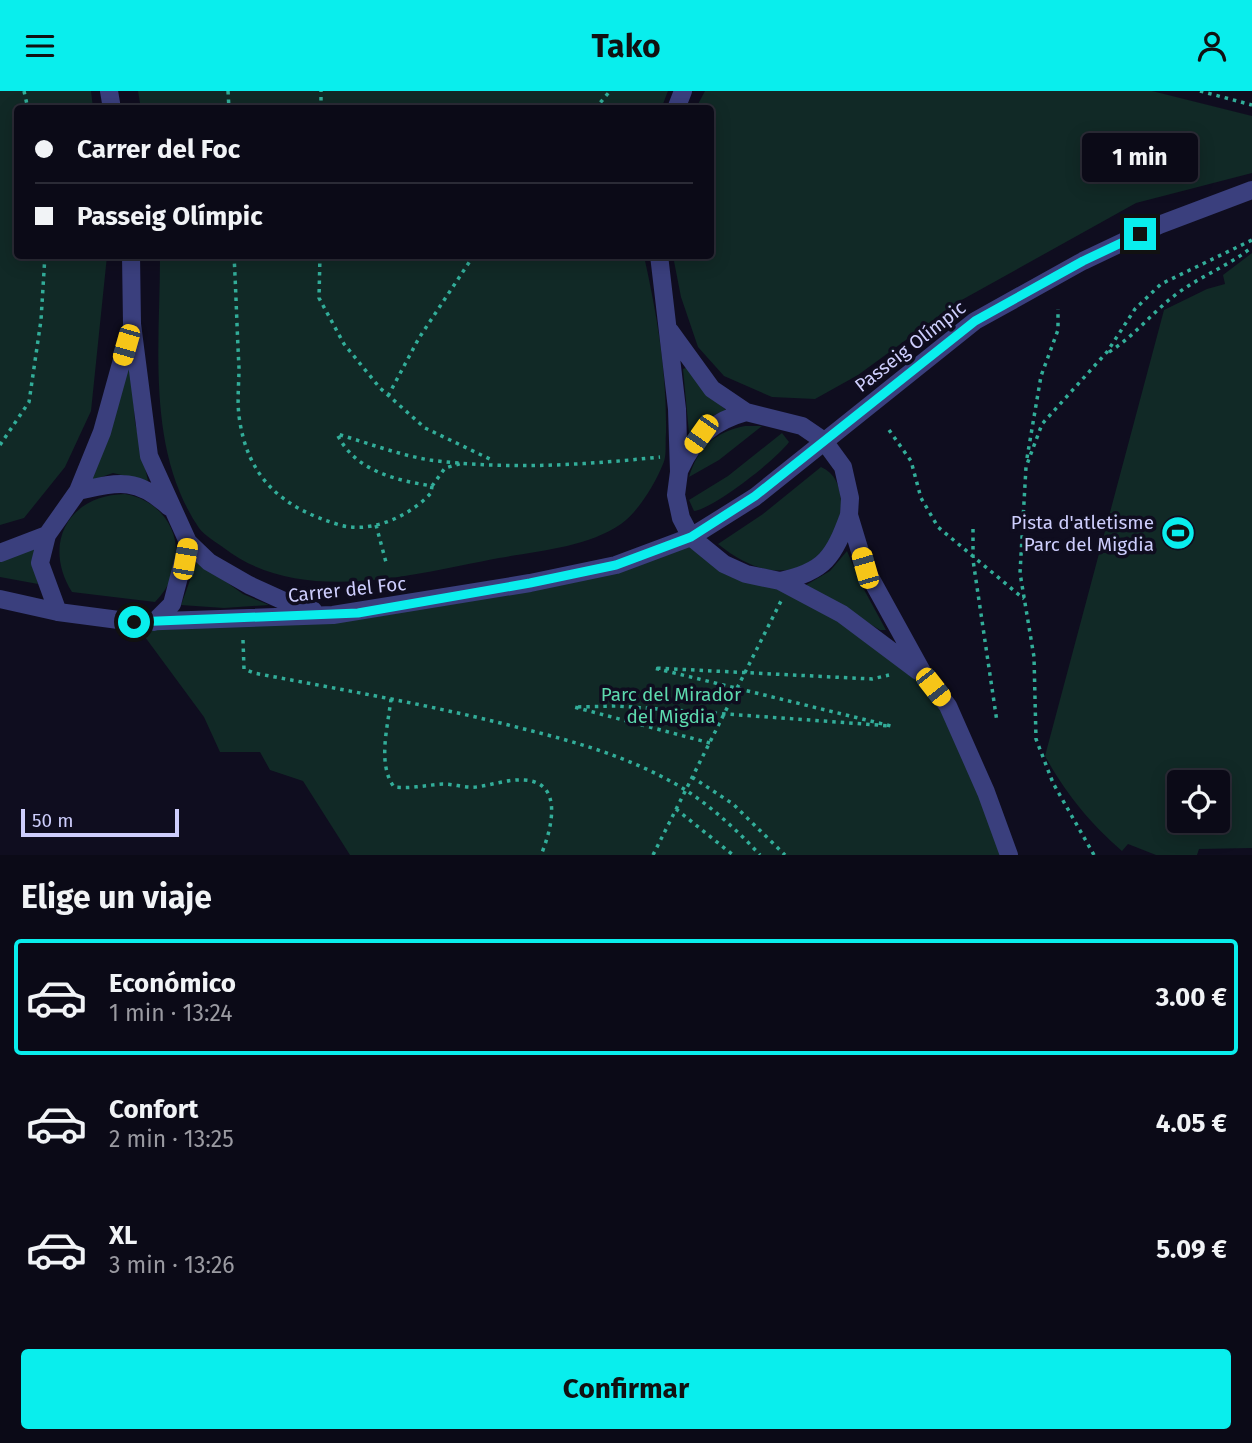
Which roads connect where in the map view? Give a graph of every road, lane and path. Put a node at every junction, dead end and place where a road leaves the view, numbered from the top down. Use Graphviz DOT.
graph roads {
  1 [pos="610,91"];
  2 [pos="1200,91"];
  3 [pos="598,105"];
  4 [pos="1252,105"];
  5 [pos="1252,190"];
  6 [pos="1252,240"];
  7 [pos="1252,247"];
  8 [pos="46,259"];
  9 [pos="131,259"];
  10 [pos="234,259"];
  11 [pos="320,259"];
  12 [pos="471,259"];
  13 [pos="660,259"];
  14 [pos="1058,309"];
  15 [pos="132,324"];
  16 [pos="670,331"];
  17 [pos="1104,355"];
  18 [pos="388,395"];
  19 [pos="746,412"];
  20 [pos="889,430"];
  21 [pos="824,441"];
  22 [pos="0,445"];
  23 [pos="670,456"];
  24 [pos="467,462"];
  25 [pos="498,463"];
  26 [pos="1026,467"];
  27 [pos="679,472"];
  28 [pos="432,485"];
  29 [pos="78,491"];
  30 [pos="174,512"];
  31 [pos="849,515"];
  32 [pos="376,525"];
  33 [pos="973,529"];
  34 [pos="47,535"];
  35 [pos="691,537"];
  36 [pos="188,542"];
  37 [pos="0,553"];
  38 [pos="973,560"];
  39 [pos="387,566"];
  40 [pos="780,581"];
  41 [pos="0,599"];
  42 [pos="1024,600"];
  43 [pos="781,601"];
  44 [pos="58,612"];
  45 [pos="333,615"];
  46 [pos="154,622"];
  47 [pos="243,640"];
  48 [pos="746,672"];
  49 [pos="892,674"];
  50 [pos="924,675"];
  51 [pos="738,688"];
  52 [pos="391,699"];
  53 [pos="724,714"];
  54 [pos="997,722"];
  55 [pos="710,743"];
  56 [pos="692,777"];
  57 [pos="685,790"];
  58 [pos="676,809"];
  59 [pos="541,855"];
  60 [pos="653,855"];
  61 [pos="733,855"];
  62 [pos="760,855"];
  63 [pos="785,855"];
  64 [pos="1009,855"];
  65 [pos="1094,855"];
  1 -- 3 [label="path"];
  2 -- 4 [label="path"];
  5 -- 21 [label="street, Passeig Olímpic"];
  6 -- 17 [label="path"];
  7 -- 17 [label="path"];
  8 -- 22 [label="path"];
  9 -- 15 [label="street"];
  10 -- 32 [label="path"];
  11 -- 18 [label="path"];
  12 -- 18 [label="path"];
  13 -- 16 [label="street"];
  14 -- 26 [label="path"];
  15 -- 29 [label="street"];
  15 -- 30 [label="street"];
  16 -- 19 [label="street"];
  16 -- 27 [label="street"];
  17 -- 26 [label="path"];
  18 -- 25 [label="path"];
  19 -- 21 [label="street"];
  19 -- 27 [label="street"];
  20 -- 38 [label="path"];
  21 -- 31 [label="street"];
  21 -- 35 [label="street, Passeig Olímpic"];
  23 -- 25 [label="path"];
  24 -- 25 [label="path"];
  24 -- 28 [label="path"];
  24 -- 28 [label="path"];
  26 -- 42 [label="path"];
  27 -- 35 [label="street"];
  28 -- 32 [label="path"];
  29 -- 30 [label="street"];
  29 -- 34 [label="street"];
  30 -- 36 [label="street"];
  31 -- 40 [label="street"];
  31 -- 50 [label="street"];
  32 -- 39 [label="path"];
  33 -- 38 [label="path"];
  34 -- 37 [label="street"];
  34 -- 44 [label="street"];
  35 -- 40 [label="street"];
  35 -- 45 [label="street, Carrer del Foc"];
  36 -- 45 [label="street"];
  36 -- 46 [label="street"];
  38 -- 42 [label="path"];
  38 -- 54 [label="path"];
  40 -- 50 [label="street"];
  41 -- 44 [label="street, Carrer del Foc"];
  42 -- 65 [label="path"];
  43 -- 48 [label="path"];
  44 -- 46 [label="street, Carrer del Foc"];
  45 -- 46 [label="street, Carrer del Foc"];
  47 -- 52 [label="path"];
  48 -- 49 [label="path"];
  48 -- 51 [label="path"];
  48 -- 51 [label="path"];
  50 -- 64 [label="street"];
  51 -- 53 [label="path"];
  51 -- 53 [label="path"];
  52 -- 57 [label="path"];
  52 -- 59 [label="path"];
  53 -- 55 [label="path"];
  53 -- 55 [label="path"];
  55 -- 56 [label="path"];
  56 -- 57 [label="path"];
  56 -- 63 [label="path"];
  57 -- 58 [label="path"];
  57 -- 62 [label="path"];
  58 -- 60 [label="path"];
  58 -- 61 [label="path"];
}
